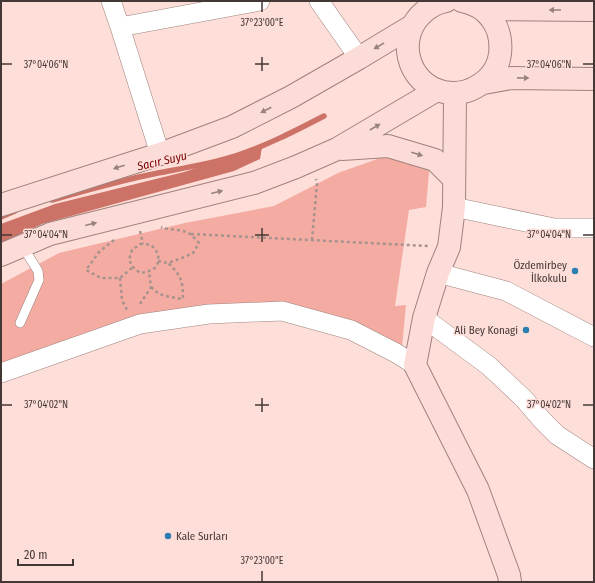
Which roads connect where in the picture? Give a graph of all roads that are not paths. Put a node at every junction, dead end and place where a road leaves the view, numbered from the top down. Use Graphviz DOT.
graph roads {
  1 [pos="110,1"];
  2 [pos="260,1"];
  3 [pos="319,1"];
  4 [pos="446,1"];
  5 [pos="234,3"];
  6 [pos="471,4"];
  7 [pos="594,10"];
  8 [pos="418,14"];
  9 [pos="120,27"];
  10 [pos="359,58"];
  11 [pos="594,79"];
  12 [pos="484,83"];
  13 [pos="446,92"];
  14 [pos="337,149"];
  15 [pos="160,154"];
  16 [pos="454,179"];
  17 [pos="1,205"];
  18 [pos="454,207"];
  19 [pos="594,228"];
  20 [pos="25,245"];
  21 [pos="1,255"];
  22 [pos="438,273"];
  23 [pos="424,318"];
  24 [pos="20,323"];
  25 [pos="594,337"];
  26 [pos="415,365"];
  27 [pos="1,373"];
  28 [pos="594,459"];
  29 [pos="510,582"];
  1 -- 9 [label="street"];
  2 -- 5 [label="street"];
  3 -- 10 [label="street"];
  4 -- 8 [label="main road"];
  5 -- 9 [label="street"];
  7 -- 6 [label="main road, one-way"];
  6 -- 12 [label="main road"];
  8 -- 10 [label="main road, one-way"];
  8 -- 13 [label="main road"];
  9 -- 15 [label="street"];
  10 -- 15 [label="main road, one-way"];
  12 -- 11 [label="main road, one-way"];
  12 -- 13 [label="main road"];
  14 -- 13 [label="main road, one-way"];
  13 -- 16 [label="main road"];
  14 -- 16 [label="main road, one-way"];
  20 -- 14 [label="main road, one-way"];
  15 -- 17 [label="main road, one-way"];
  16 -- 18 [label="main road"];
  18 -- 19 [label="street"];
  18 -- 22 [label="main road"];
  20 -- 21 [label="main road"];
  20 -- 24 [label="lane"];
  22 -- 23 [label="main road"];
  22 -- 25 [label="street"];
  23 -- 26 [label="main road"];
  23 -- 28 [label="street"];
  26 -- 27 [label="street"];
  26 -- 29 [label="main road"];
}
